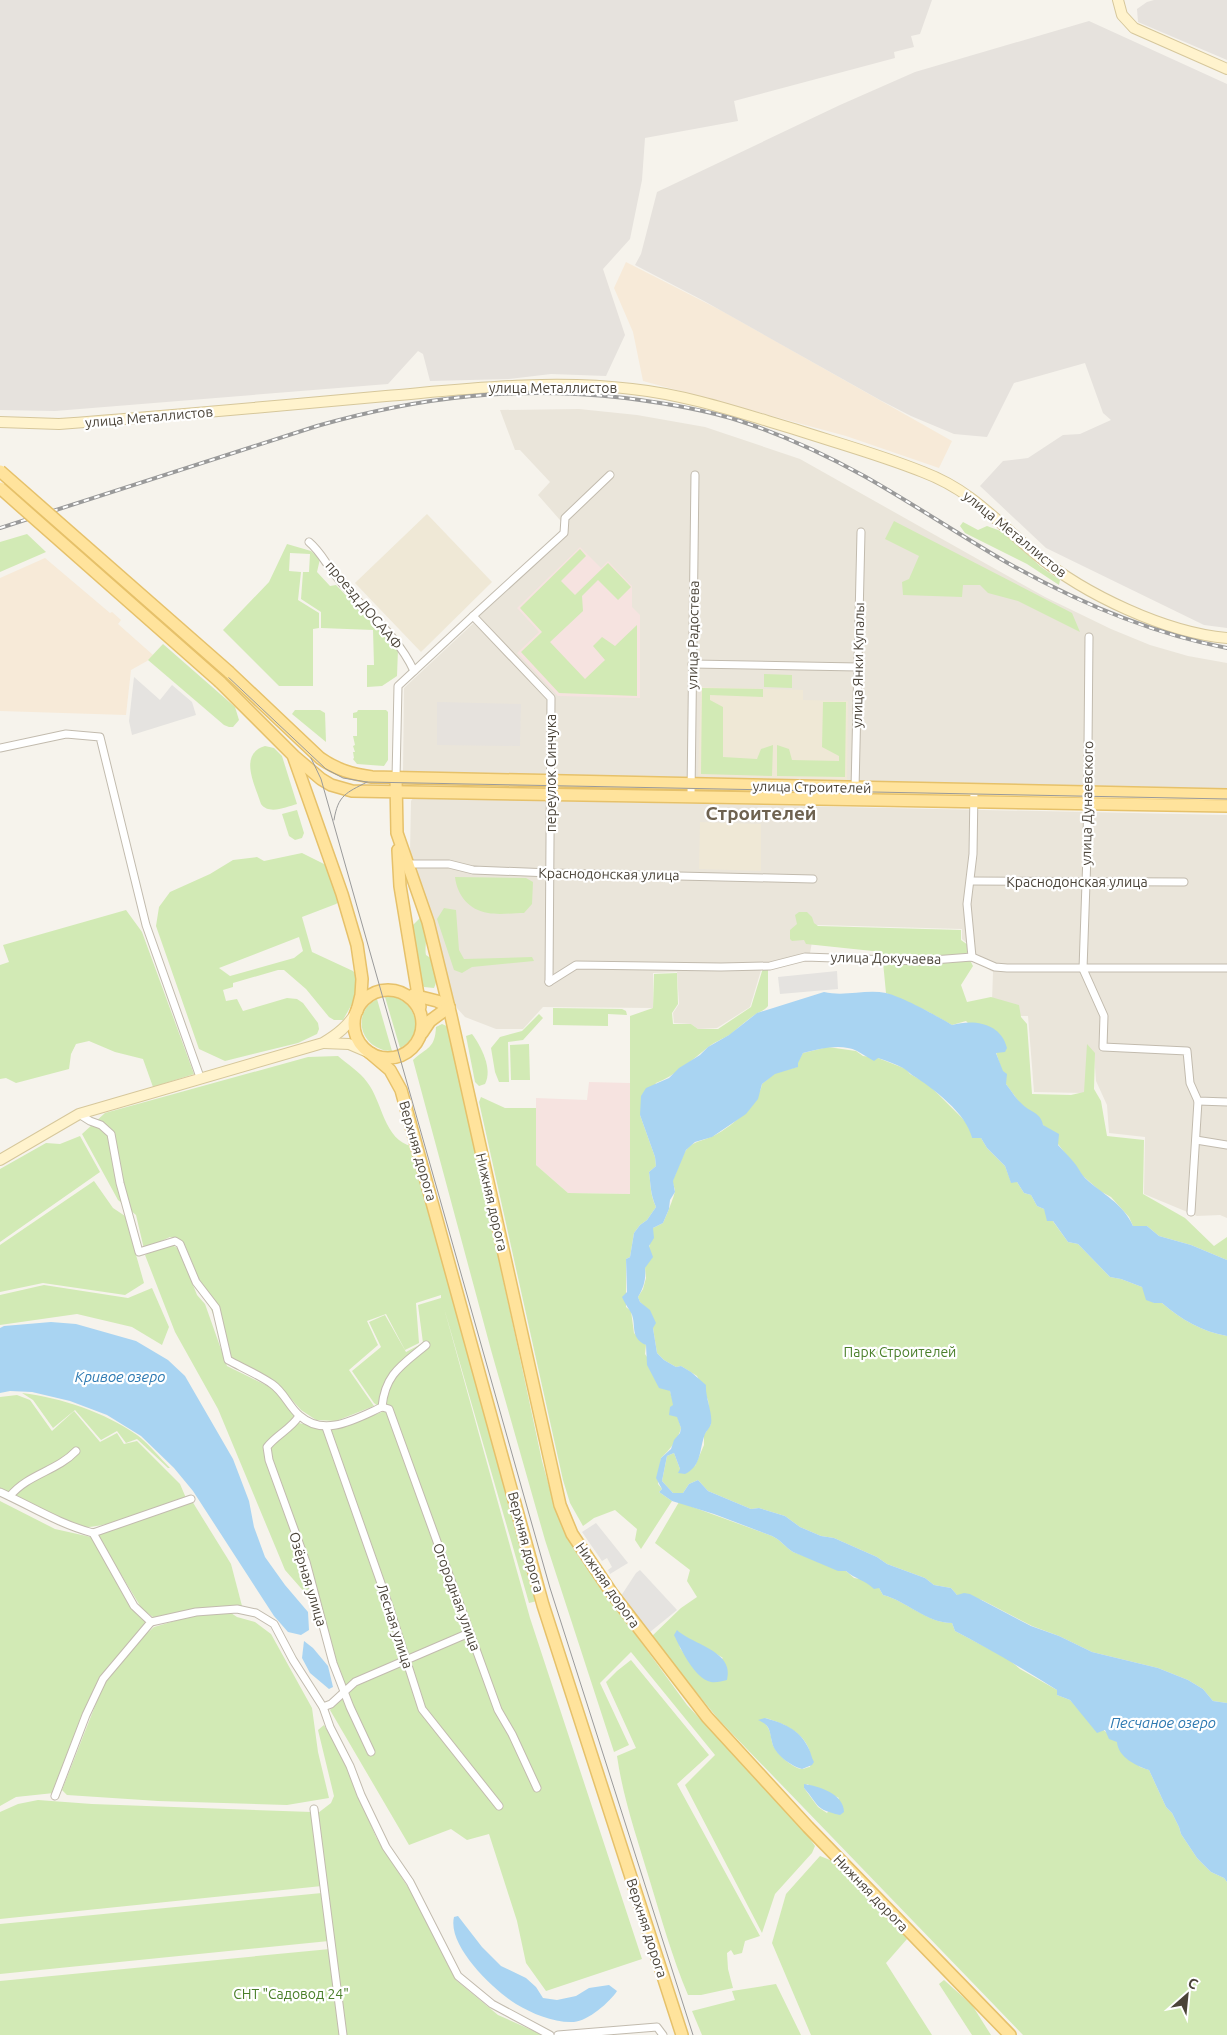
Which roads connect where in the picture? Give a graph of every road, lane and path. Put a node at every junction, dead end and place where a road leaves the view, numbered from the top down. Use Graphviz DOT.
graph roads {
  1 [pos="1118,0"];
  2 [pos="1227,69"];
  3 [pos="0,422"];
  4 [pos="0,471"];
  5 [pos="610,475"];
  6 [pos="695,475"];
  7 [pos="0,488"];
  8 [pos="861,532"];
  9 [pos="309,542"];
  10 [pos="473,616"];
  11 [pos="1089,637"];
  12 [pos="1227,638"];
  13 [pos="692,664"];
  14 [pos="858,667"];
  15 [pos="414,671"];
  16 [pos="0,748"];
  17 [pos="294,756"];
  18 [pos="350,773"];
  19 [pos="321,779"];
  20 [pos="489,779"];
  21 [pos="396,784"];
  22 [pos="550,787"];
  23 [pos="691,789"];
  24 [pos="489,792"];
  25 [pos="855,793"];
  26 [pos="974,795"];
  27 [pos="1227,795"];
  28 [pos="307,796"];
  29 [pos="1087,798"];
  30 [pos="1188,799"];
  31 [pos="1227,806"];
  32 [pos="397,833"];
  33 [pos="407,864"];
  34 [pos="550,873"];
  35 [pos="813,878"];
  36 [pos="971,881"];
  37 [pos="1086,882"];
  38 [pos="1184,882"];
  39 [pos="972,957"];
  40 [pos="1227,968"];
  41 [pos="1083,969"];
  42 [pos="549,982"];
  43 [pos="404,993"];
  44 [pos="418,996"];
  45 [pos="449,1007"];
  46 [pos="357,1011"];
  47 [pos="422,1016"];
  48 [pos="421,1034"];
  49 [pos="323,1042"];
  50 [pos="370,1052"];
  51 [pos="200,1077"];
  52 [pos="1198,1101"];
  53 [pos="1227,1102"];
  54 [pos="79,1114"];
  55 [pos="1196,1140"];
  56 [pos="1227,1145"];
  57 [pos="0,1160"];
  58 [pos="1191,1212"];
  59 [pos="426,1345"];
  60 [pos="382,1407"];
  61 [pos="299,1416"];
  62 [pos="326,1427"];
  63 [pos="76,1451"];
  64 [pos="0,1492"];
  65 [pos="10,1496"];
  66 [pos="191,1499"];
  67 [pos="93,1533"];
  68 [pos="150,1622"];
  69 [pos="470,1633"];
  70 [pos="406,1661"];
  71 [pos="344,1692"];
  72 [pos="323,1707"];
  73 [pos="371,1752"];
  74 [pos="536,1788"];
  75 [pos="55,1796"];
  76 [pos="500,1806"];
  77 [pos="314,1809"];
  78 [pos="343,2035"];
  79 [pos="550,2035"];
  80 [pos="558,2035"];
  81 [pos="663,2035"];
  82 [pos="682,2035"];
  83 [pos="1010,2035"];
  1 -- 2 [label="main road"];
  3 -- 12 [label="main road, улица Металлистов"];
  4 -- 18 [label="main road, bridge"];
  5 -- 10 [label="street"];
  6 -- 13 [label="street, улица Радостева"];
  7 -- 17 [label="main road, bridge"];
  8 -- 14 [label="street, улица Янки Купалы"];
  9 -- 15 [label="street, проезд ДОСААФ"];
  10 -- 15 [label="street"];
  10 -- 22 [label="street, переулок Синчука"];
  11 -- 29 [label="street, улица Дунаевского"];
  13 -- 14 [label="street"];
  13 -- 23 [label="street, улица Радостева"];
  14 -- 25 [label="street, улица Янки Купалы"];
  15 -- 21 [label="street"];
  16 -- 51 [label="street"];
  17 -- 19 [label="main road"];
  17 -- 28 [label="main road"];
  18 -- 19 [label="main road"];
  18 -- 21 [label="main road"];
  19 -- 21 [label="main road"];
  19 -- 28 [label="main road"];
  20 -- 21 [label="main road, улица Строителей"];
  20 -- 22 [label="main road, улица Строителей"];
  20 -- 24 [label="street"];
  21 -- 24 [label="main road, улица Строителей"];
  21 -- 32 [label="main road"];
  22 -- 23 [label="main road, улица Строителей"];
  22 -- 24 [label="main road, улица Строителей"];
  22 -- 34 [label="street, переулок Синчука"];
  23 -- 25 [label="main road, улица Строителей"];
  25 -- 26 [label="main road, улица Строителей"];
  26 -- 29 [label="main road, улица Строителей"];
  26 -- 36 [label="street"];
  27 -- 30 [label="main road, улица Строителей"];
  28 -- 46 [label="main road"];
  29 -- 30 [label="main road, улица Строителей"];
  29 -- 37 [label="street, улица Дунаевского"];
  30 -- 31 [label="main road, улица Строителей"];
  32 -- 33 [label="main road, Нижняя дорога"];
  32 -- 44 [label="main road"];
  33 -- 34 [label="street, Краснодонская улица"];
  33 -- 45 [label="main road, Нижняя дорога"];
  34 -- 35 [label="street, Краснодонская улица"];
  34 -- 42 [label="street, переулок Синчука"];
  36 -- 37 [label="street, Краснодонская улица"];
  36 -- 39 [label="street"];
  37 -- 38 [label="street, Краснодонская улица"];
  37 -- 41 [label="street, улица Дунаевского"];
  39 -- 41 [label="street, улица Докучаева"];
  39 -- 42 [label="street, улица Докучаева"];
  40 -- 41 [label="street, улица Докучаева"];
  41 -- 52 [label="street"];
  43 -- 44 [label="main road"];
  43 -- 46 [label="main road"];
  43 -- 47 [label="main road"];
  44 -- 45 [label="main road"];
  44 -- 47 [label="main road"];
  45 -- 48 [label="main road"];
  45 -- 83 [label="main road, Нижняя дорога"];
  46 -- 49 [label="main road"];
  46 -- 50 [label="main road"];
  47 -- 48 [label="main road"];
  48 -- 50 [label="main road"];
  49 -- 50 [label="main road"];
  49 -- 51 [label="main road"];
  50 -- 82 [label="main road, Верхняя дорога"];
  51 -- 54 [label="main road"];
  52 -- 53 [label="street"];
  52 -- 55 [label="street"];
  54 -- 57 [label="main road"];
  54 -- 61 [label="street"];
  55 -- 56 [label="street"];
  55 -- 58 [label="street"];
  59 -- 60 [label="street"];
  60 -- 62 [label="street"];
  60 -- 69 [label="street, Огородная улица"];
  61 -- 62 [label="street"];
  61 -- 71 [label="street, Озёрная улица"];
  62 -- 70 [label="street, Лесная улица"];
  63 -- 65 [label="street"];
  64 -- 65 [label="street"];
  65 -- 67 [label="street"];
  66 -- 67 [label="street"];
  67 -- 68 [label="street"];
  68 -- 72 [label="street"];
  68 -- 75 [label="street"];
  69 -- 70 [label="street"];
  69 -- 74 [label="street, Огородная улица"];
  70 -- 71 [label="street"];
  70 -- 76 [label="street, Лесная улица"];
  71 -- 72 [label="street"];
  71 -- 73 [label="street, Озёрная улица"];
  72 -- 79 [label="street"];
  77 -- 78 [label="street"];
  80 -- 81 [label="street"];
}
